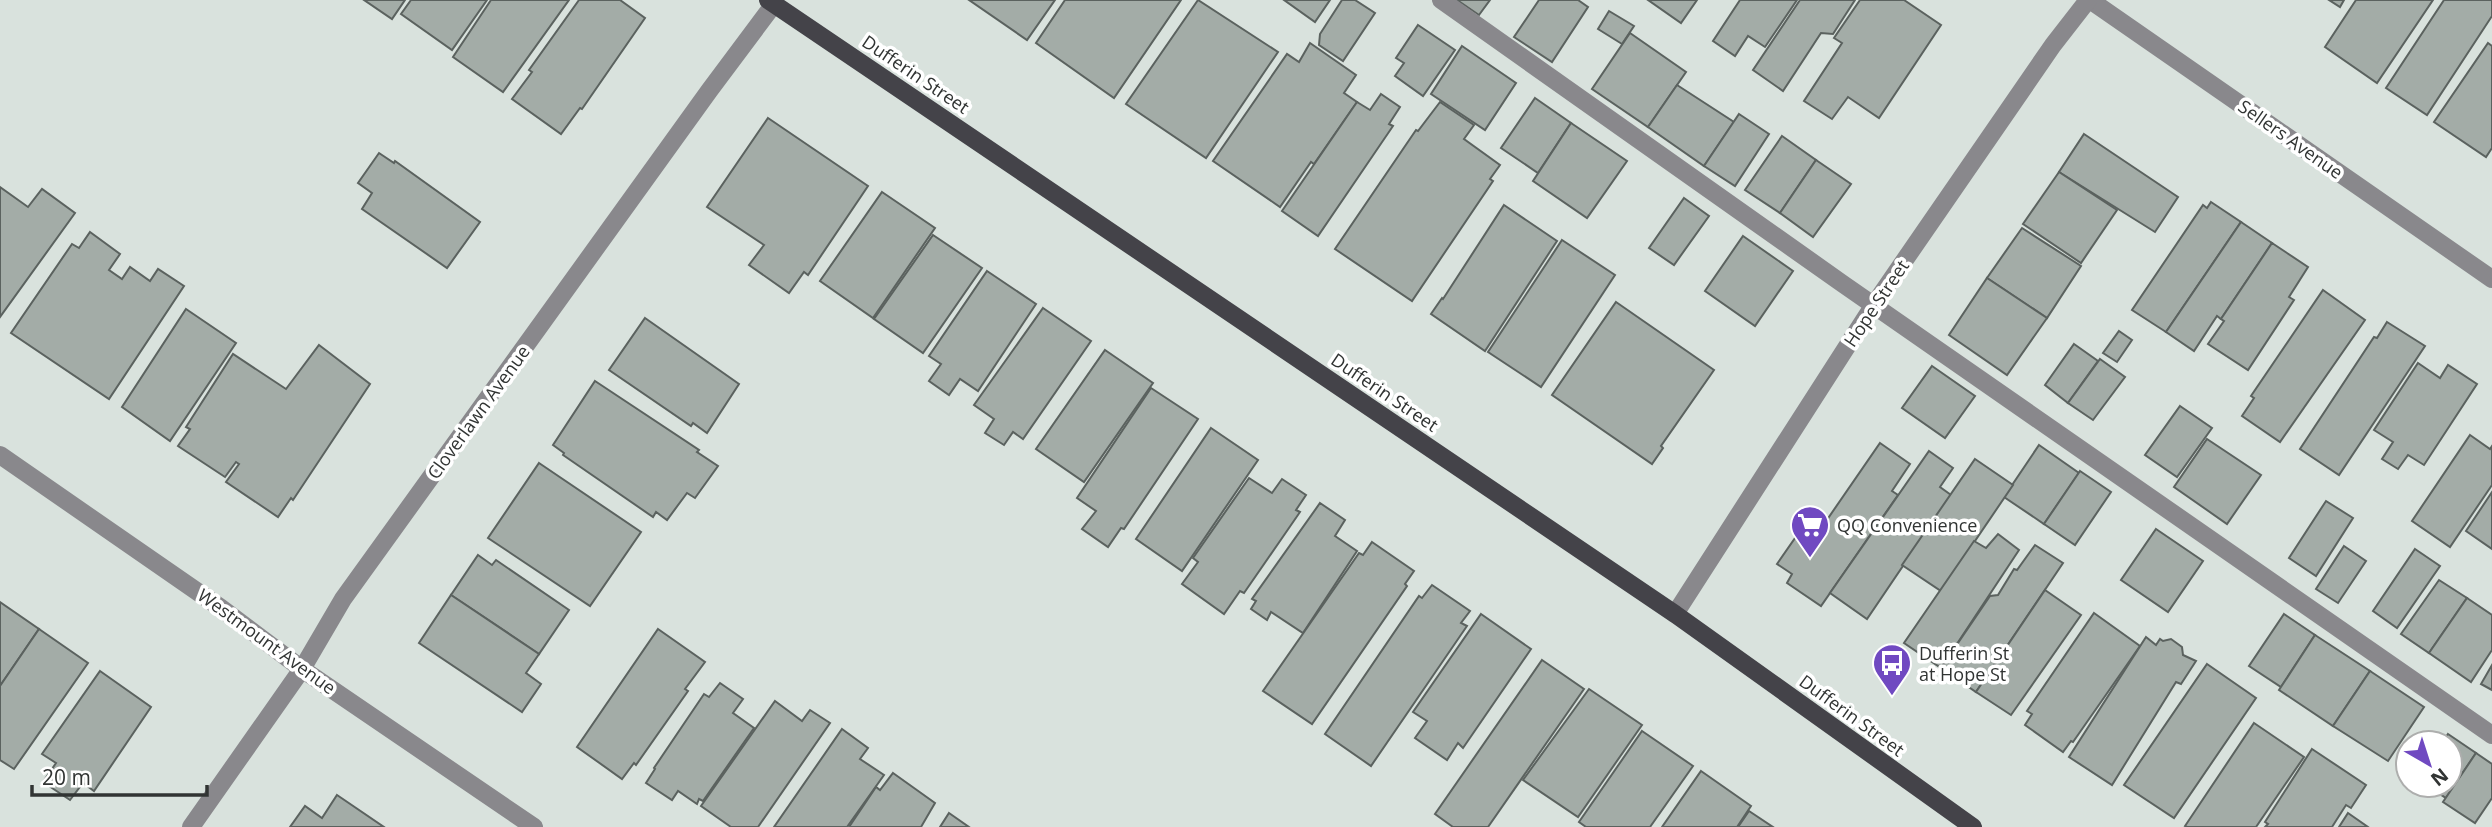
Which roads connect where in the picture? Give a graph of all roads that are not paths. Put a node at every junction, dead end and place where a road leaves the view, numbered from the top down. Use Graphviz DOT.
graph roads {
  1 [pos="1441,0"];
  2 [pos="2089,0"];
  3 [pos="771,2"];
  4 [pos="2492,279"];
  5 [pos="1874,306"];
  6 [pos="0,455"];
  7 [pos="1675,614"];
  8 [pos="302,668"];
  9 [pos="2492,735"];
  10 [pos="191,827"];
  11 [pos="534,827"];
  12 [pos="1973,827"];
  1 -- 5 [label="street"];
  2 -- 4 [label="street, Sellers Avenue"];
  2 -- 5 [label="street, Hope Street"];
  3 -- 7 [label="main road, Dufferin Street"];
  3 -- 8 [label="street, Cloverlawn Avenue"];
  5 -- 7 [label="street, Hope Street"];
  5 -- 9 [label="street"];
  6 -- 8 [label="street, Westmount Avenue"];
  7 -- 12 [label="main road, Dufferin Street"];
  8 -- 10 [label="street, Cloverlawn Avenue"];
  8 -- 11 [label="street, Westmount Avenue"];
}
